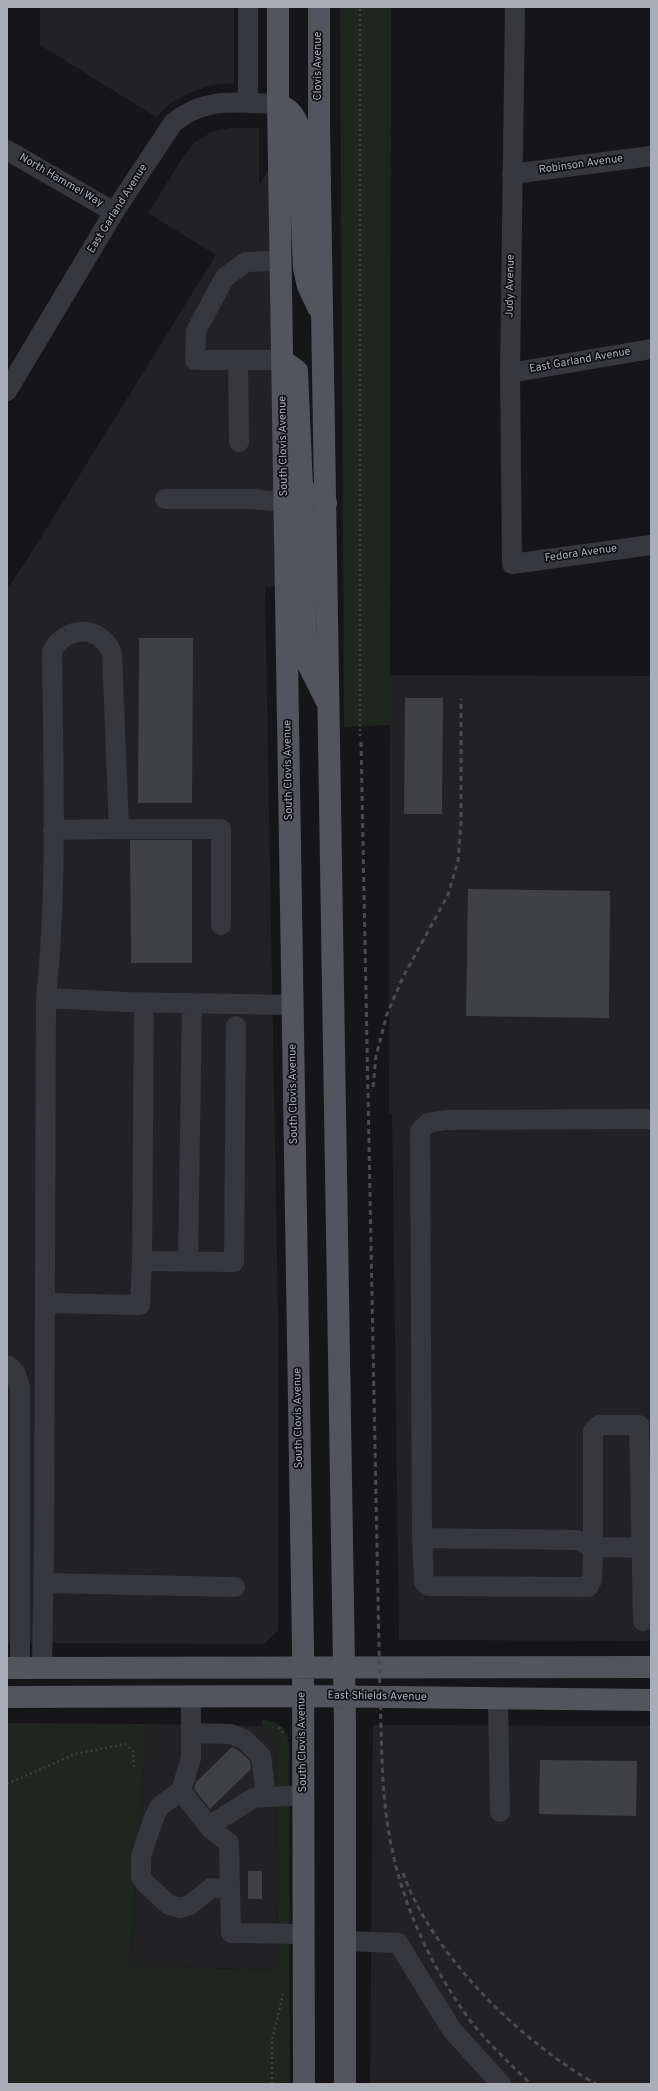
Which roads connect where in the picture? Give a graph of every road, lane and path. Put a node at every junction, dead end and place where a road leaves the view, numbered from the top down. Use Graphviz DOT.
graph roads {
  1 [pos="248,7"];
  2 [pos="278,7"];
  3 [pos="319,7"];
  4 [pos="360,7"];
  5 [pos="515,7"];
  6 [pos="248,103"];
  7 [pos="278,104"];
  8 [pos="7,150"];
  9 [pos="651,156"];
  10 [pos="512,174"];
  11 [pos="114,212"];
  12 [pos="280,261"];
  13 [pos="323,317"];
  14 [pos="651,349"];
  15 [pos="238,360"];
  16 [pos="282,360"];
  17 [pos="510,373"];
  18 [pos="8,385"];
  19 [pos="239,442"];
  20 [pos="165,499"];
  21 [pos="284,502"];
  22 [pos="326,504"];
  23 [pos="651,545"];
  24 [pos="512,564"];
  25 [pos="329,707"];
  26 [pos="360,736"];
  27 [pos="119,829"];
  28 [pos="54,830"];
  29 [pos="221,925"];
  30 [pos="46,998"];
  31 [pos="144,1002"];
  32 [pos="192,1003"];
  33 [pos="292,1005"];
  34 [pos="236,1026"];
  35 [pos="651,1119"];
  36 [pos="142,1261"];
  37 [pos="188,1262"];
  38 [pos="45,1303"];
  39 [pos="7,1366"];
  40 [pos="645,1425"];
  41 [pos="422,1538"];
  42 [pos="593,1547"];
  43 [pos="647,1548"];
  44 [pos="43,1583"];
  45 [pos="235,1587"];
  46 [pos="14,1602"];
  47 [pos="643,1621"];
  48 [pos="303,1667"];
  49 [pos="344,1667"];
  50 [pos="651,1667"];
  51 [pos="42,1668"];
  52 [pos="11,1672"];
  53 [pos="191,1696"];
  54 [pos="303,1696"];
  55 [pos="7,1697"];
  56 [pos="344,1697"];
  57 [pos="498,1699"];
  58 [pos="651,1700"];
  59 [pos="279,1727"];
  60 [pos="191,1733"];
  61 [pos="284,1743"];
  62 [pos="134,1767"];
  63 [pos="7,1784"];
  64 [pos="181,1791"];
  65 [pos="304,1795"];
  66 [pos="266,1797"];
  67 [pos="500,1812"];
  68 [pos="209,1826"];
  69 [pos="230,1889"];
  70 [pos="304,1934"];
  71 [pos="345,1941"];
  72 [pos="284,1987"];
  73 [pos="272,2084"];
  74 [pos="304,2084"];
  75 [pos="345,2084"];
  76 [pos="501,2084"];
  1 -- 6 [label="street"];
  2 -- 7 [label="main road"];
  3 -- 13 [label="main road, Clovis Avenue"];
  4 -- 26 [label="path"];
  5 -- 10 [label="street, Judy Avenue"];
  6 -- 7 [label="street, East Garland Avenue"];
  6 -- 11 [label="street, East Garland Avenue"];
  7 -- 12 [label="main road, South Clovis Avenue"];
  7 -- 13 [label="main road"];
  8 -- 11 [label="street, North Hammel Way"];
  9 -- 10 [label="street, Robinson Avenue"];
  10 -- 17 [label="street, Judy Avenue"];
  11 -- 18 [label="street, East Garland Avenue"];
  12 -- 15 [label="street"];
  12 -- 16 [label="main road, South Clovis Avenue"];
  13 -- 22 [label="main road"];
  14 -- 17 [label="street, East Garland Avenue"];
  15 -- 16 [label="street"];
  15 -- 19 [label="street"];
  16 -- 21 [label="main road, South Clovis Avenue"];
  16 -- 22 [label="main road"];
  17 -- 24 [label="street, Judy Avenue"];
  20 -- 21 [label="street"];
  21 -- 25 [label="main road"];
  21 -- 33 [label="main road, South Clovis Avenue"];
  22 -- 25 [label="main road"];
  23 -- 24 [label="street, Fedora Avenue"];
  25 -- 49 [label="main road"];
  27 -- 28 [label="street"];
  27 -- 28 [label="street"];
  27 -- 29 [label="street"];
  28 -- 30 [label="street"];
  30 -- 31 [label="street"];
  30 -- 38 [label="street"];
  31 -- 32 [label="street"];
  31 -- 36 [label="street"];
  32 -- 33 [label="street"];
  32 -- 37 [label="street"];
  33 -- 48 [label="main road, South Clovis Avenue"];
  34 -- 37 [label="street"];
  35 -- 41 [label="street"];
  36 -- 37 [label="street"];
  36 -- 38 [label="street"];
  38 -- 44 [label="street"];
  39 -- 46 [label="street"];
  40 -- 42 [label="street"];
  40 -- 43 [label="street"];
  41 -- 42 [label="street"];
  41 -- 42 [label="street"];
  42 -- 43 [label="street"];
  43 -- 47 [label="street"];
  44 -- 45 [label="street"];
  44 -- 51 [label="street"];
  46 -- 52 [label="street"];
  48 -- 49 [label="main road"];
  48 -- 51 [label="main road"];
  48 -- 54 [label="main road, South Clovis Avenue"];
  49 -- 50 [label="main road"];
  49 -- 56 [label="main road"];
  51 -- 52 [label="main road"];
  53 -- 54 [label="main road, East Shields Avenue"];
  53 -- 55 [label="main road, East Shields Avenue"];
  53 -- 60 [label="street"];
  54 -- 56 [label="main road, East Shields Avenue"];
  54 -- 65 [label="main road, South Clovis Avenue"];
  56 -- 57 [label="main road, East Shields Avenue"];
  56 -- 71 [label="main road"];
  57 -- 58 [label="main road, East Shields Avenue"];
  57 -- 67 [label="street"];
  59 -- 61 [label="path"];
  60 -- 64 [label="street"];
  60 -- 66 [label="street"];
  62 -- 63 [label="path"];
  64 -- 68 [label="street"];
  64 -- 69 [label="street"];
  65 -- 66 [label="street"];
  65 -- 70 [label="main road, South Clovis Avenue"];
  66 -- 68 [label="street"];
  68 -- 69 [label="street"];
  69 -- 70 [label="street"];
  70 -- 74 [label="main road, South Clovis Avenue"];
  71 -- 75 [label="main road"];
  71 -- 76 [label="street"];
  72 -- 73 [label="path"];
}
